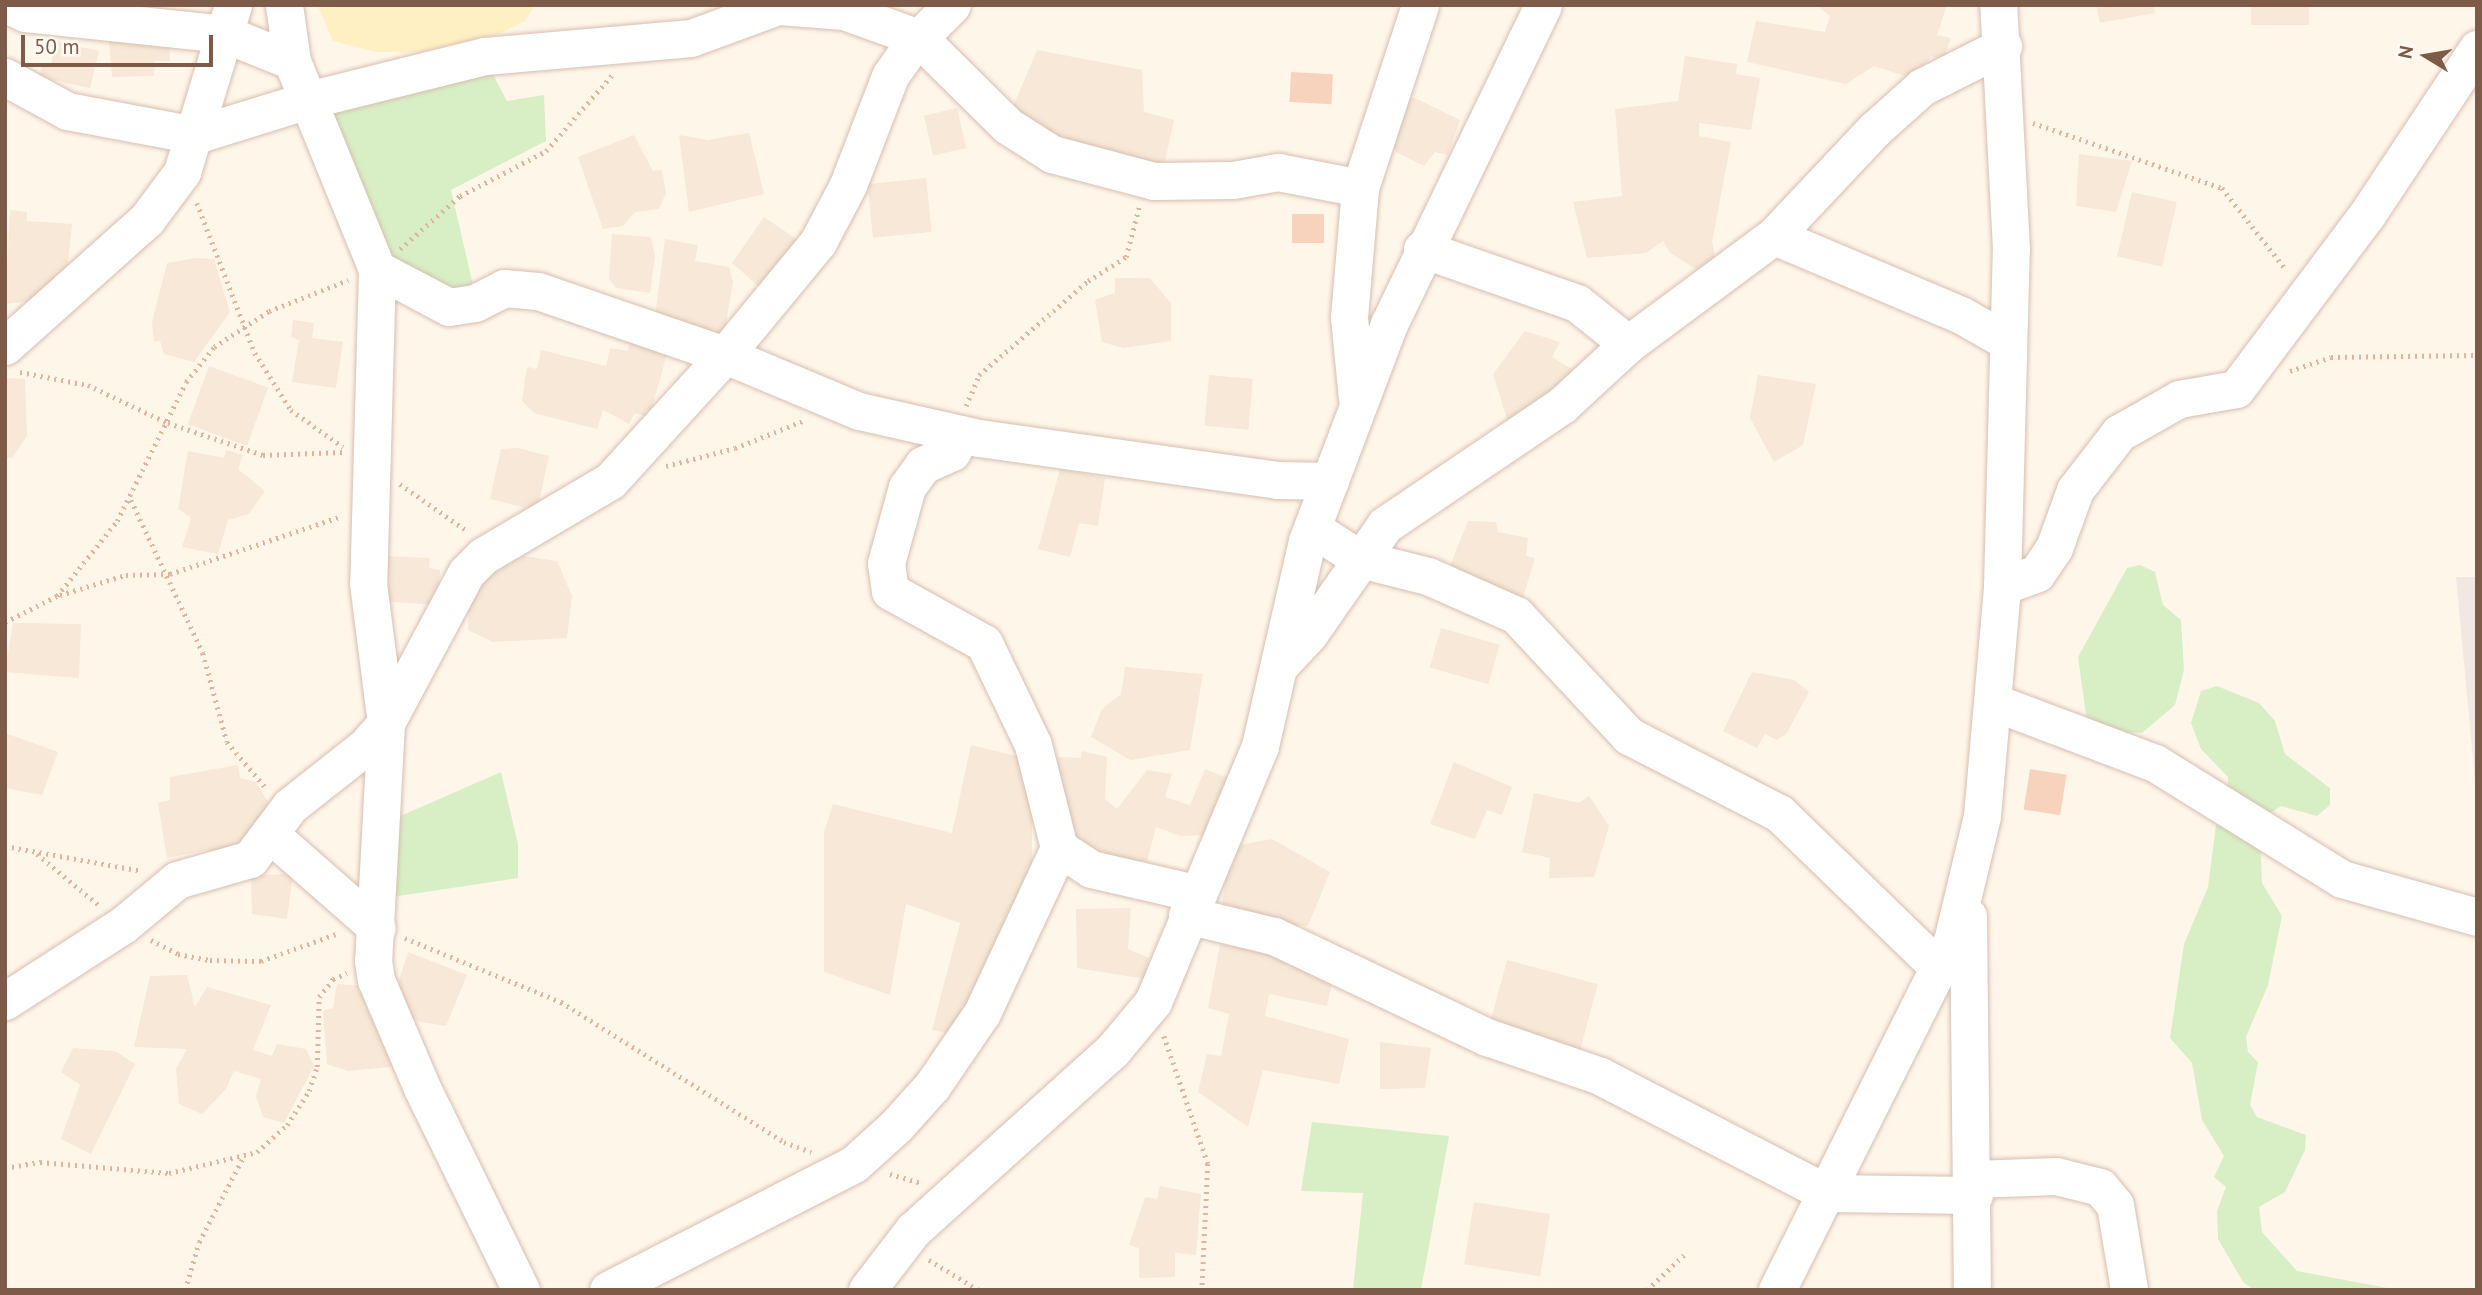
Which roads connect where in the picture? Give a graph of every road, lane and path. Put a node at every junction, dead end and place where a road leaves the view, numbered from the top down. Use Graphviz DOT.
graph roads {
  1 [pos="8,5"];
  2 [pos="284,5"];
  3 [pos="952,5"];
  4 [pos="1420,5"];
  5 [pos="1543,5"];
  6 [pos="1998,5"];
  7 [pos="779,6"];
  8 [pos="229,20"];
  9 [pos="919,38"];
  10 [pos="641,43"];
  11 [pos="2003,46"];
  12 [pos="2477,49"];
  13 [pos="292,61"];
  14 [pos="5,78"];
  15 [pos="308,100"];
  16 [pos="2005,115"];
  17 [pos="195,135"];
  18 [pos="182,172"];
  19 [pos="1145,179"];
  20 [pos="1360,188"];
  21 [pos="1774,236"];
  22 [pos="1422,249"];
  23 [pos="377,269"];
  24 [pos="2307,297"];
  25 [pos="243,324"];
  26 [pos="2007,341"];
  27 [pos="1628,344"];
  28 [pos="5,346"];
  29 [pos="725,355"];
  30 [pos="2477,355"];
  31 [pos="5,370"];
  32 [pos="2283,373"];
  33 [pos="1358,407"];
  34 [pos="809,418"];
  35 [pos="168,423"];
  36 [pos="961,434"];
  37 [pos="370,464"];
  38 [pos="660,468"];
  39 [pos="1330,481"];
  40 [pos="131,499"];
  41 [pos="369,505"];
  42 [pos="1312,528"];
  43 [pos="493,551"];
  44 [pos="1360,559"];
  45 [pos="170,575"];
  46 [pos="2002,586"];
  47 [pos="57,596"];
  48 [pos="5,622"];
  49 [pos="1280,665"];
  50 [pos="1996,703"];
  51 [pos="386,723"];
  52 [pos="278,824"];
  53 [pos="5,846"];
  54 [pos="1059,848"];
  55 [pos="37,854"];
  56 [pos="177,880"];
  57 [pos="1968,890"];
  58 [pos="1191,904"];
  59 [pos="2477,917"];
  60 [pos="123,925"];
  61 [pos="372,937"];
  62 [pos="1939,968"];
  63 [pos="5,1001"];
  64 [pos="1153,1002"];
  65 [pos="243,1157"];
  66 [pos="854,1164"];
  67 [pos="5,1168"];
  68 [pos="1973,1187"];
  69 [pos="1827,1192"];
  70 [pos="947,1196"];
  71 [pos="904,1243"];
  72 [pos="1685,1254"];
  73 [pos="185,1290"];
  74 [pos="521,1290"];
  75 [pos="608,1290"];
  76 [pos="867,1290"];
  77 [pos="979,1290"];
  78 [pos="1202,1290"];
  79 [pos="1457,1290"];
  80 [pos="1477,1290"];
  81 [pos="1647,1290"];
  82 [pos="1777,1290"];
  83 [pos="1972,1290"];
  84 [pos="2129,1290"];
  1 -- 8 [label="street"];
  2 -- 13 [label="street"];
  3 -- 9 [label="street"];
  4 -- 20 [label="street"];
  5 -- 22 [label="street"];
  6 -- 11 [label="street"];
  7 -- 9 [label="street"];
  7 -- 10 [label="street"];
  8 -- 13 [label="street"];
  8 -- 17 [label="street"];
  9 -- 19 [label="street"];
  9 -- 29 [label="street"];
  10 -- 15 [label="street"];
  10 -- 23 [label="path"];
  11 -- 16 [label="street"];
  11 -- 21 [label="street"];
  12 -- 24 [label="street"];
  13 -- 15 [label="street"];
  14 -- 17 [label="street"];
  15 -- 17 [label="street"];
  15 -- 23 [label="street"];
  16 -- 24 [label="path"];
  16 -- 26 [label="street"];
  17 -- 18 [label="street"];
  18 -- 25 [label="path"];
  18 -- 28 [label="street"];
  19 -- 20 [label="street"];
  19 -- 36 [label="path"];
  20 -- 33 [label="street"];
  21 -- 26 [label="street"];
  21 -- 27 [label="street"];
  22 -- 27 [label="street"];
  22 -- 33 [label="street"];
  23 -- 25 [label="path"];
  23 -- 29 [label="street"];
  23 -- 37 [label="street"];
  24 -- 46 [label="street"];
  25 -- 35 [label="path"];
  25 -- 35 [label="path"];
  26 -- 46 [label="street"];
  27 -- 44 [label="street"];
  29 -- 36 [label="street"];
  29 -- 43 [label="street"];
  30 -- 32 [label="path"];
  31 -- 35 [label="path"];
  33 -- 39 [label="street"];
  34 -- 38 [label="path"];
  35 -- 40 [label="path"];
  36 -- 39 [label="street"];
  36 -- 54 [label="street"];
  37 -- 41 [label="street"];
  37 -- 43 [label="path"];
  39 -- 42 [label="street"];
  40 -- 45 [label="path"];
  40 -- 47 [label="path"];
  41 -- 45 [label="path"];
  41 -- 51 [label="street"];
  42 -- 44 [label="street"];
  42 -- 49 [label="street"];
  43 -- 51 [label="street"];
  44 -- 49 [label="street"];
  44 -- 62 [label="street"];
  45 -- 47 [label="path"];
  45 -- 52 [label="path"];
  46 -- 50 [label="street"];
  47 -- 48 [label="path"];
  49 -- 58 [label="street"];
  50 -- 57 [label="street"];
  50 -- 59 [label="street"];
  51 -- 52 [label="street"];
  51 -- 61 [label="street"];
  52 -- 56 [label="street"];
  52 -- 61 [label="street"];
  53 -- 55 [label="path"];
  54 -- 58 [label="street"];
  54 -- 66 [label="street"];
  55 -- 56 [label="path"];
  55 -- 60 [label="path"];
  56 -- 60 [label="street"];
  57 -- 62 [label="street"];
  57 -- 68 [label="street"];
  58 -- 64 [label="street"];
  58 -- 69 [label="street"];
  60 -- 61 [label="path"];
  60 -- 63 [label="street"];
  61 -- 65 [label="path"];
  61 -- 66 [label="path"];
  61 -- 74 [label="street"];
  62 -- 69 [label="street"];
  64 -- 70 [label="street"];
  64 -- 78 [label="path"];
  65 -- 67 [label="path"];
  65 -- 73 [label="path"];
  66 -- 70 [label="path"];
  66 -- 75 [label="street"];
  68 -- 69 [label="street"];
  68 -- 83 [label="street"];
  68 -- 84 [label="street"];
  69 -- 82 [label="street"];
  70 -- 71 [label="street"];
  71 -- 76 [label="street"];
  71 -- 77 [label="path"];
  72 -- 81 [label="path"];
  79 -- 80 [label="path"];
}
